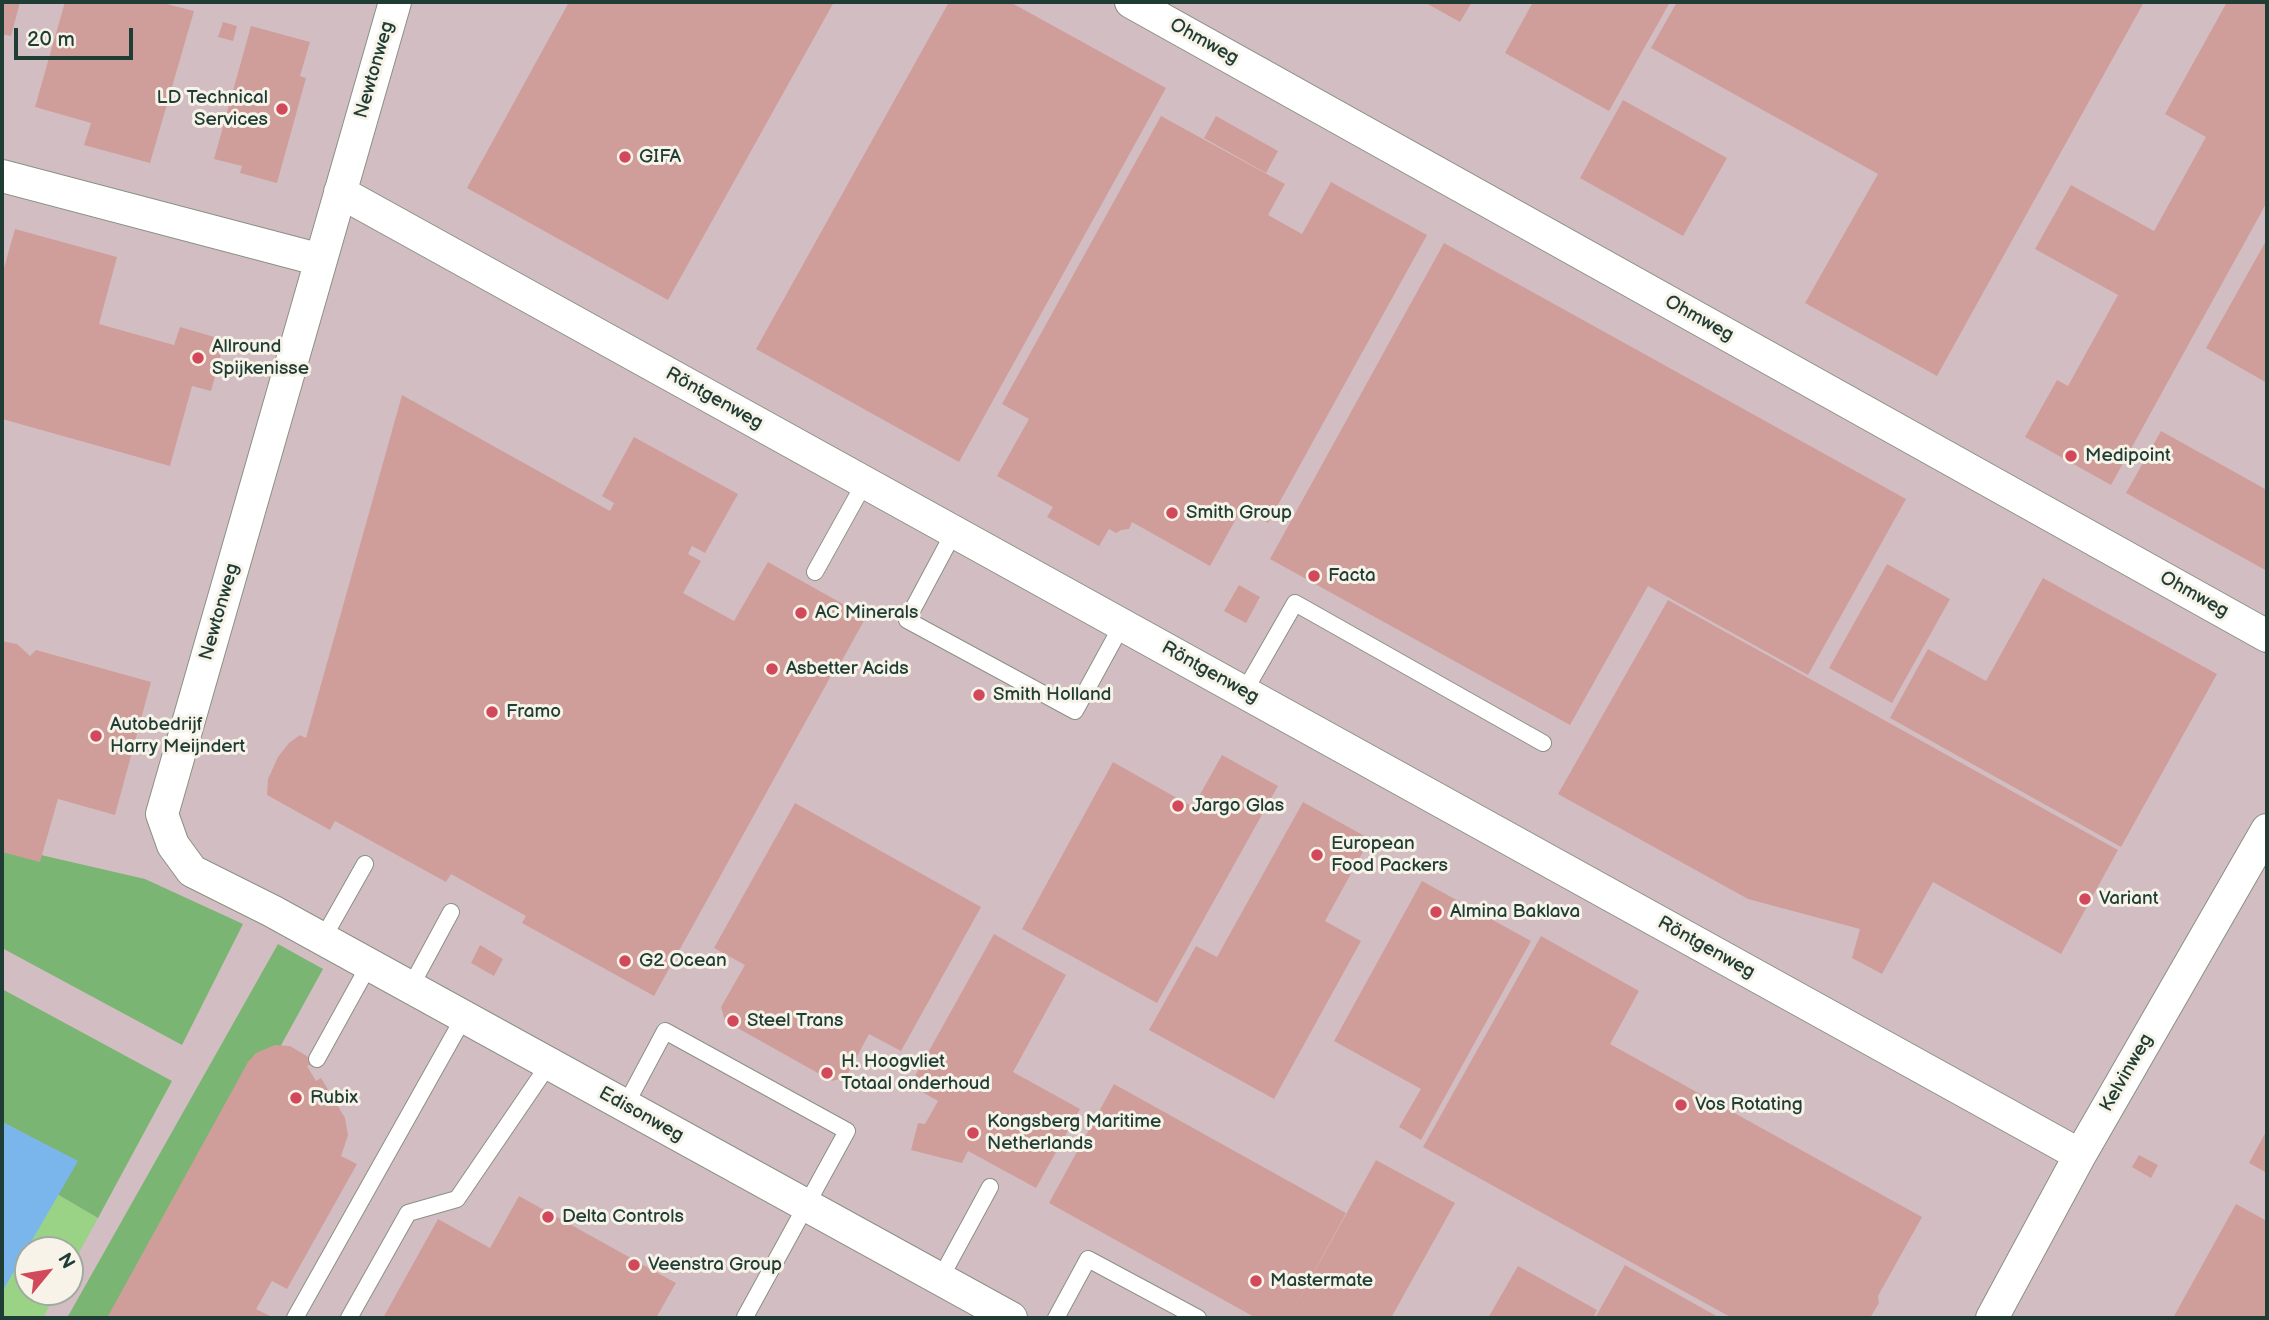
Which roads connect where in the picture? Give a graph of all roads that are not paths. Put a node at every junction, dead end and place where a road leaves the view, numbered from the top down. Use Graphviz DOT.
graph roads {
  1 [pos="395,2"];
  2 [pos="1132,2"];
  3 [pos="2,176"];
  4 [pos="340,192"];
  5 [pos="321,260"];
  6 [pos="865,482"];
  7 [pos="954,532"];
  8 [pos="815,572"];
  9 [pos="1122,625"];
  10 [pos="2267,636"];
  11 [pos="1244,692"];
  12 [pos="1543,743"];
  13 [pos="2267,830"];
  14 [pos="365,864"];
  15 [pos="272,911"];
  16 [pos="451,912"];
  17 [pos="323,940"];
  18 [pos="369,965"];
  19 [pos="410,988"];
  20 [pos="464,1017"];
  21 [pos="317,1059"];
  22 [pos="549,1064"];
  23 [pos="625,1106"];
  24 [pos="2080,1155"];
  25 [pos="990,1186"];
  26 [pos="806,1206"];
  27 [pos="940,1279"];
  28 [pos="745,1317"];
  29 [pos="295,1318"];
  30 [pos="349,1318"];
  31 [pos="1011,1318"];
  32 [pos="1056,1318"];
  33 [pos="1198,1318"];
  34 [pos="1992,1318"];
  1 -- 4 [label="street, Newtonweg"];
  2 -- 10 [label="street, Ohmweg"];
  3 -- 5 [label="street"];
  4 -- 5 [label="street, Newtonweg"];
  4 -- 6 [label="street, Röntgenweg"];
  5 -- 15 [label="street, Newtonweg"];
  6 -- 7 [label="street, Röntgenweg"];
  6 -- 8 [label="lane"];
  7 -- 9 [label="street, Röntgenweg"];
  7 -- 9 [label="lane"];
  9 -- 11 [label="street, Röntgenweg"];
  11 -- 12 [label="lane"];
  11 -- 24 [label="street, Röntgenweg"];
  13 -- 24 [label="street, Kelvinweg"];
  14 -- 17 [label="lane"];
  15 -- 17 [label="street, Edisonweg"];
  16 -- 19 [label="lane"];
  17 -- 18 [label="street, Edisonweg"];
  18 -- 19 [label="street, Edisonweg"];
  18 -- 21 [label="lane"];
  19 -- 20 [label="street, Edisonweg"];
  20 -- 22 [label="street, Edisonweg"];
  20 -- 29 [label="lane"];
  22 -- 23 [label="street, Edisonweg"];
  22 -- 30 [label="lane"];
  23 -- 26 [label="street, Edisonweg"];
  23 -- 26 [label="lane"];
  24 -- 34 [label="street, Kelvinweg"];
  25 -- 27 [label="lane"];
  26 -- 27 [label="street, Edisonweg"];
  26 -- 28 [label="lane"];
  27 -- 31 [label="street, Edisonweg"];
  32 -- 33 [label="lane"];
}
